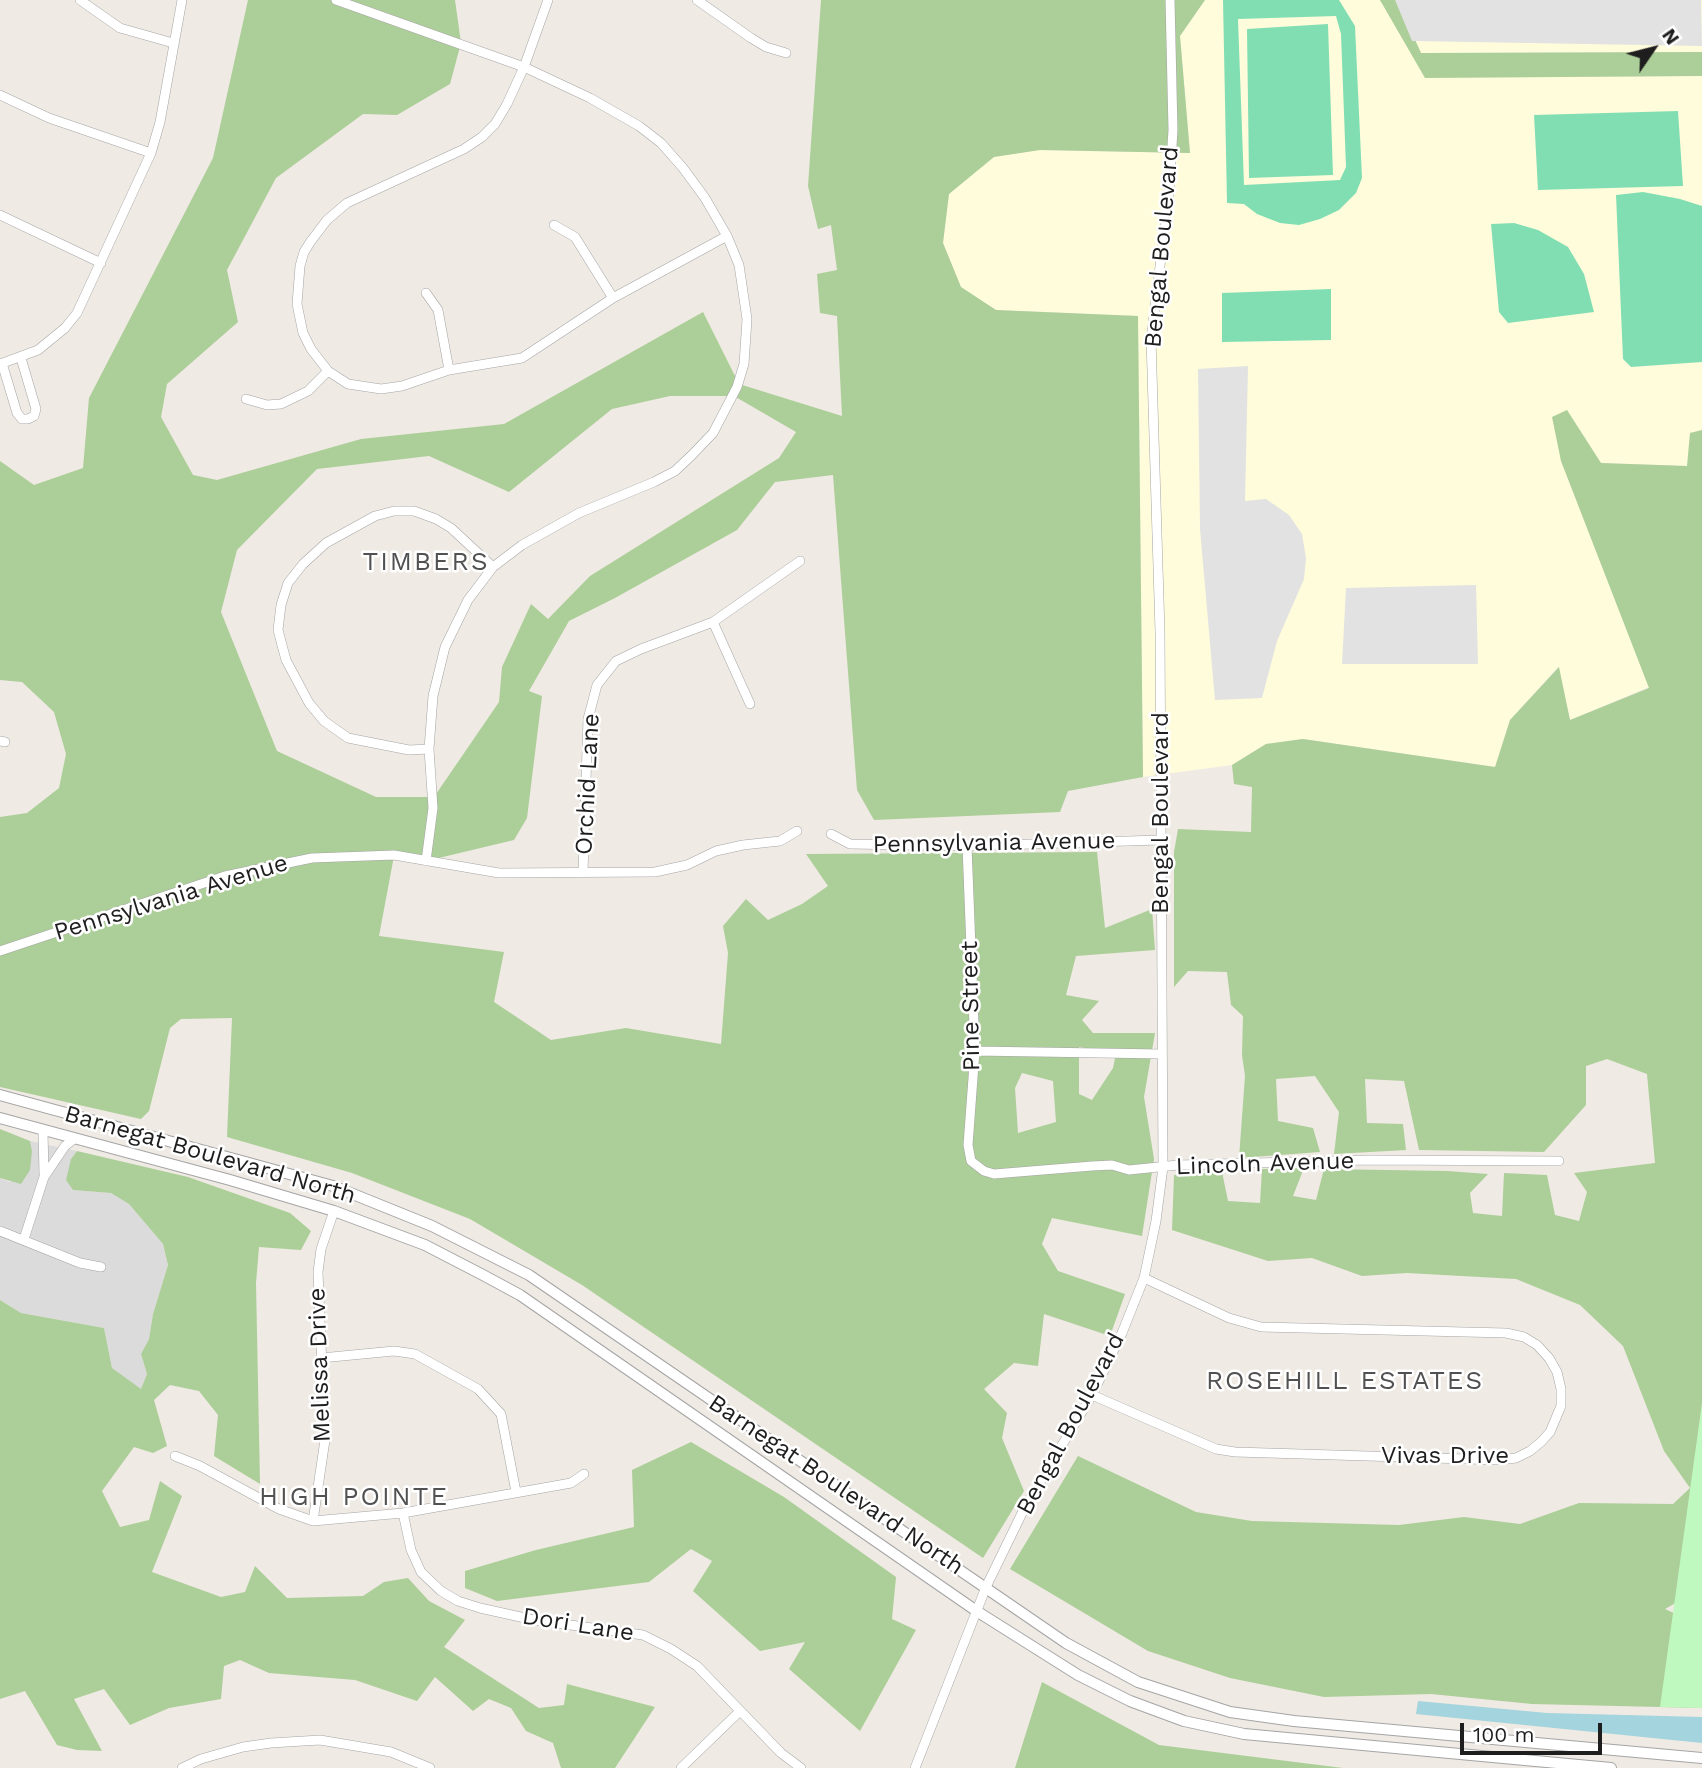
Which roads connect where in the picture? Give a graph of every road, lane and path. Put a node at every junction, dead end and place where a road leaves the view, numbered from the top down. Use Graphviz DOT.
graph roads {
  1 [pos="80,0"];
  2 [pos="182,0"];
  3 [pos="336,0"];
  4 [pos="548,0"];
  5 [pos="697,0"];
  6 [pos="1170,0"];
  7 [pos="173,43"];
  8 [pos="786,52"];
  9 [pos="524,67"];
  10 [pos="0,95"];
  11 [pos="151,153"];
  12 [pos="0,215"];
  13 [pos="554,225"];
  14 [pos="727,236"];
  15 [pos="100,263"];
  16 [pos="426,293"];
  17 [pos="613,298"];
  18 [pos="21,358"];
  19 [pos="1,364"];
  20 [pos="449,370"];
  21 [pos="328,372"];
  22 [pos="246,399"];
  23 [pos="800,561"];
  24 [pos="493,567"];
  25 [pos="713,622"];
  26 [pos="750,704"];
  27 [pos="429,748"];
  28 [pos="797,831"];
  29 [pos="831,834"];
  30 [pos="1160,840"];
  31 [pos="967,846"];
  32 [pos="426,861"];
  33 [pos="583,872"];
  34 [pos="0,951"];
  35 [pos="975,1051"];
  36 [pos="1161,1054"];
  37 [pos="0,1095"];
  38 [pos="0,1118"];
  39 [pos="43,1131"];
  40 [pos="74,1139"];
  41 [pos="1559,1161"];
  42 [pos="974,1165"];
  43 [pos="1163,1167"];
  44 [pos="44,1177"];
  45 [pos="334,1211"];
  46 [pos="0,1231"];
  47 [pos="23,1239"];
  48 [pos="101,1267"];
  49 [pos="1144,1278"];
  50 [pos="321,1358"];
  51 [pos="1092,1395"];
  52 [pos="174,1456"];
  53 [pos="584,1474"];
  54 [pos="516,1492"];
  55 [pos="403,1513"];
  56 [pos="313,1521"];
  57 [pos="986,1587"];
  58 [pos="978,1612"];
  59 [pos="740,1711"];
  60 [pos="1702,1758"];
  61 [pos="182,1768"];
  62 [pos="430,1768"];
  63 [pos="681,1768"];
  64 [pos="801,1768"];
  65 [pos="915,1768"];
  66 [pos="1611,1768"];
  1 -- 7 [label="street"];
  2 -- 7 [label="street"];
  3 -- 9 [label="street"];
  4 -- 9 [label="street"];
  5 -- 8 [label="street"];
  6 -- 30 [label="street, Bengal Boulevard"];
  7 -- 11 [label="street"];
  9 -- 14 [label="street"];
  9 -- 21 [label="street"];
  10 -- 11 [label="street"];
  11 -- 15 [label="street"];
  12 -- 15 [label="street"];
  13 -- 17 [label="street"];
  14 -- 17 [label="street"];
  14 -- 24 [label="street"];
  15 -- 18 [label="street"];
  16 -- 20 [label="street"];
  17 -- 20 [label="street"];
  18 -- 19 [label="street"];
  18 -- 19 [label="street"];
  20 -- 21 [label="street"];
  21 -- 22 [label="street"];
  23 -- 25 [label="street, Orchid Lane"];
  24 -- 27 [label="street"];
  24 -- 27 [label="street"];
  25 -- 26 [label="street"];
  25 -- 33 [label="street, Orchid Lane"];
  27 -- 32 [label="street"];
  28 -- 33 [label="street, Pennsylvania Avenue"];
  29 -- 31 [label="street, Pennsylvania Avenue"];
  30 -- 31 [label="street, Pennsylvania Avenue"];
  30 -- 36 [label="street, Bengal Boulevard"];
  31 -- 35 [label="street, Pine Street"];
  32 -- 33 [label="street, Pennsylvania Avenue"];
  32 -- 34 [label="street, Pennsylvania Avenue"];
  35 -- 36 [label="street"];
  35 -- 42 [label="street, Pine Street"];
  36 -- 43 [label="street, Bengal Boulevard"];
  37 -- 57 [label="street, Barnegat Boulevard North"];
  38 -- 39 [label="street, Barnegat Boulevard North"];
  39 -- 40 [label="street, Barnegat Boulevard North"];
  39 -- 44 [label="street"];
  40 -- 44 [label="street"];
  40 -- 45 [label="street, Barnegat Boulevard North"];
  41 -- 43 [label="street, Lincoln Avenue"];
  42 -- 43 [label="street, Lincoln Avenue"];
  43 -- 49 [label="street, Bengal Boulevard"];
  44 -- 47 [label="street"];
  45 -- 50 [label="street, Melissa Drive"];
  45 -- 58 [label="street, Barnegat Boulevard North"];
  46 -- 47 [label="street"];
  47 -- 48 [label="street"];
  49 -- 51 [label="street, Bengal Boulevard"];
  49 -- 51 [label="street, Vivas Drive"];
  50 -- 54 [label="street"];
  50 -- 56 [label="street, Melissa Drive"];
  51 -- 57 [label="street, Bengal Boulevard"];
  52 -- 56 [label="street"];
  53 -- 54 [label="street"];
  54 -- 55 [label="street"];
  55 -- 56 [label="street"];
  55 -- 59 [label="street, Dori Lane"];
  57 -- 58 [label="street, Bengal Boulevard"];
  57 -- 60 [label="street, Barnegat Boulevard North"];
  58 -- 65 [label="street, Bengal Boulevard"];
  58 -- 66 [label="street, Barnegat Boulevard North"];
  59 -- 63 [label="street"];
  59 -- 64 [label="street, Dori Lane"];
  61 -- 62 [label="street"];
}
